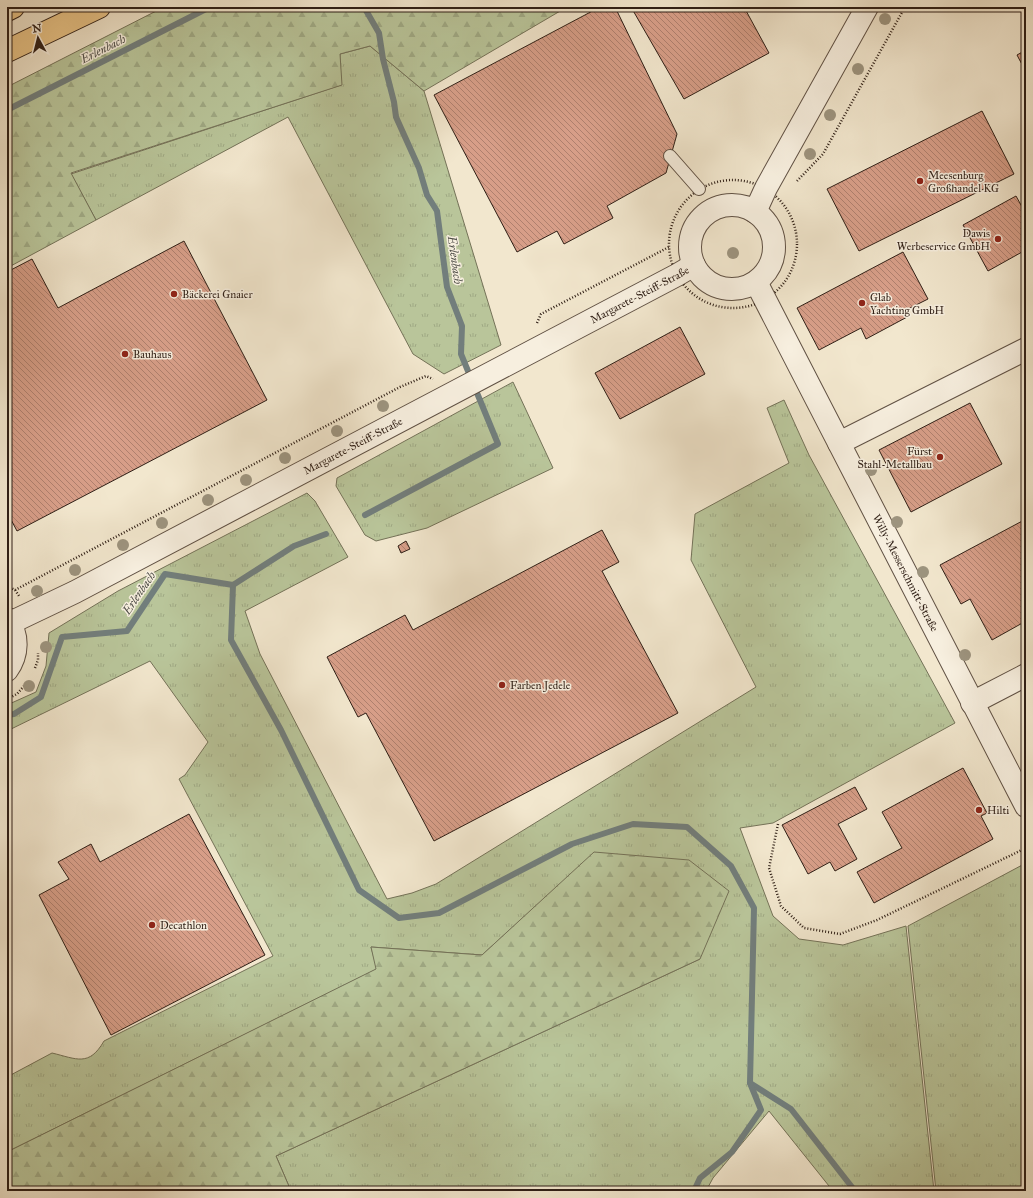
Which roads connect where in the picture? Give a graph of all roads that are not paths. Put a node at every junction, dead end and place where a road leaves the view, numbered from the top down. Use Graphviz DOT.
graph roads {
  1 [pos="13,7"];
  2 [pos="99,7"];
  3 [pos="867,7"];
  4 [pos="7,10"];
  5 [pos="7,51"];
  6 [pos="670,156"];
  7 [pos="699,189"];
  8 [pos="755,212"];
  9 [pos="685,270"];
  10 [pos="760,291"];
  11 [pos="1026,349"];
  12 [pos="839,443"];
  13 [pos="9,621"];
  14 [pos="7,670"];
  15 [pos="1026,675"];
  16 [pos="972,703"];
  17 [pos="1026,806"];
  1 -- 4 [label="highway"];
  2 -- 5 [label="highway"];
  3 -- 8 [label="street"];
  6 -- 7 [label="lane"];
  8 -- 9 [label="street"];
  8 -- 10 [label="street"];
  9 -- 10 [label="street"];
  9 -- 13 [label="street, Margarete-Steiff-Straße"];
  10 -- 12 [label="street, Willy-Messerschmitt-Straße"];
  11 -- 12 [label="street"];
  12 -- 16 [label="street, Willy-Messerschmitt-Straße"];
  13 -- 14 [label="street"];
  15 -- 16 [label="street"];
  16 -- 17 [label="street, Willy-Messerschmitt-Straße"];
}
